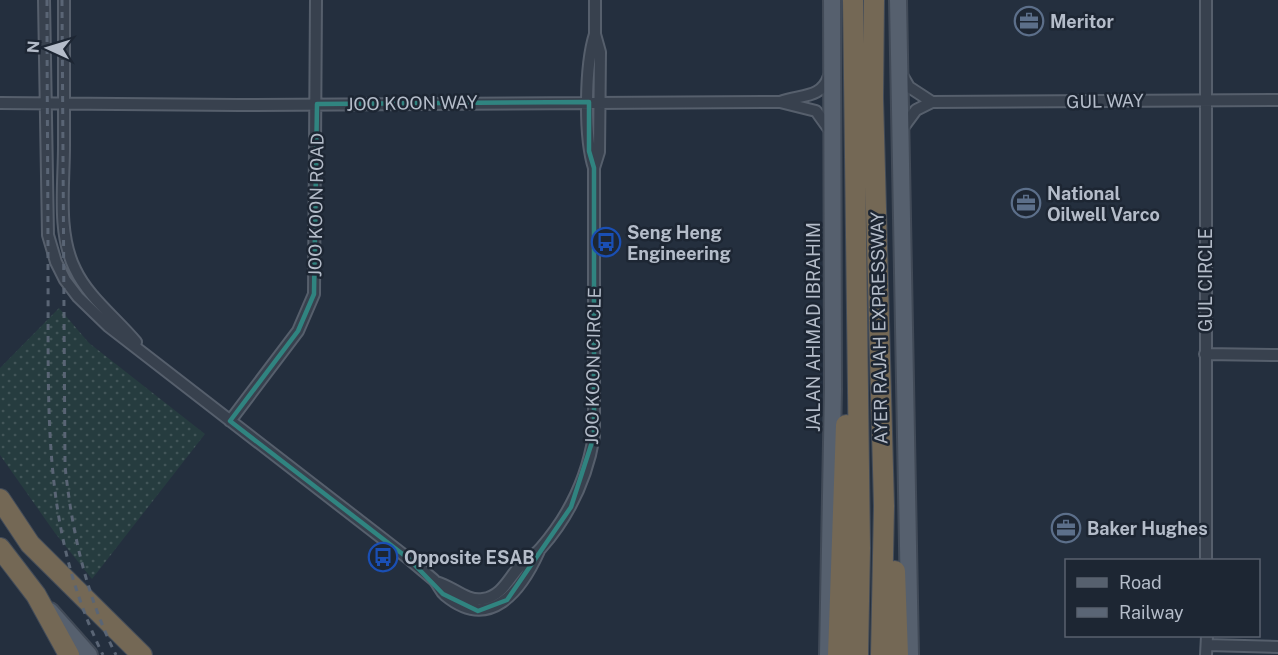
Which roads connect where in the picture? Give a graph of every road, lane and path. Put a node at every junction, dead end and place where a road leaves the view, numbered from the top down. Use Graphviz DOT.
graph roads {
  1 [pos="44,0"];
  2 [pos="64,0"];
  3 [pos="316,0"];
  4 [pos="595,0"];
  5 [pos="832,0"];
  6 [pos="854,0"];
  7 [pos="874,0"];
  8 [pos="898,0"];
  9 [pos="1206,0"];
  10 [pos="832,68"];
  11 [pos="899,69"];
  12 [pos="1206,100"];
  13 [pos="1278,100"];
  14 [pos="594,102"];
  15 [pos="780,102"];
  16 [pos="932,102"];
  17 [pos="0,103"];
  18 [pos="45,104"];
  19 [pos="64,104"];
  20 [pos="317,104"];
  21 [pos="832,135"];
  22 [pos="899,136"];
  23 [pos="855,245"];
  24 [pos="143,352"];
  25 [pos="1205,354"];
  26 [pos="1278,355"];
  27 [pos="230,421"];
  28 [pos="0,499"];
  29 [pos="884,507"];
  30 [pos="0,548"];
  31 [pos="1206,559"];
  32 [pos="36,595"];
  33 [pos="1207,645"];
  34 [pos="1278,647"];
  35 [pos="69,655"];
  36 [pos="89,655"];
  37 [pos="142,655"];
  38 [pos="828,655"];
  39 [pos="838,655"];
  40 [pos="858,655"];
  41 [pos="881,655"];
  42 [pos="898,655"];
  43 [pos="910,655"];
  1 -- 18 [label="street, JOO KOON CIRCLE"];
  2 -- 19 [label="street, JOO KOON CIRCLE"];
  3 -- 20 [label="street, JOO KOON ROAD"];
  4 -- 14 [label="street, JOO KOON CIRCLE"];
  5 -- 10 [label="main road, JALAN AHMAD IBRAHIM"];
  6 -- 23 [label="highway, AYER RAJAH EXPRESSWAY"];
  7 -- 29 [label="highway, AYER RAJAH EXPRESSWAY"];
  8 -- 11 [label="main road"];
  9 -- 12 [label="street, GUL CIRCLE"];
  10 -- 15 [label="street, JOO KOON WAY"];
  10 -- 21 [label="main road, JALAN AHMAD IBRAHIM"];
  11 -- 16 [label="street"];
  11 -- 22 [label="main road"];
  12 -- 13 [label="street, GUL WAY"];
  12 -- 16 [label="street, GUL WAY"];
  12 -- 25 [label="street, GUL CIRCLE"];
  14 -- 15 [label="street, JOO KOON WAY"];
  14 -- 20 [label="street, JOO KOON WAY"];
  14 -- 27 [label="street, JOO KOON CIRCLE"];
  15 -- 21 [label="street, JOO KOON WAY"];
  16 -- 22 [label="street"];
  17 -- 18 [label="street, JOO KOON WAY"];
  18 -- 19 [label="street, JOO KOON WAY"];
  18 -- 24 [label="street, JOO KOON CIRCLE"];
  19 -- 20 [label="street, JOO KOON WAY"];
  19 -- 24 [label="street, JOO KOON CIRCLE"];
  20 -- 27 [label="street, JOO KOON ROAD"];
  21 -- 38 [label="main road, JALAN AHMAD IBRAHIM"];
  22 -- 43 [label="main road"];
  23 -- 39 [label="highway"];
  23 -- 40 [label="highway, AYER RAJAH EXPRESSWAY"];
  24 -- 27 [label="street, JOO KOON CIRCLE"];
  25 -- 26 [label="street"];
  25 -- 31 [label="street, GUL CIRCLE"];
  28 -- 37 [label="highway"];
  29 -- 41 [label="highway, AYER RAJAH EXPRESSWAY"];
  29 -- 42 [label="highway"];
  30 -- 32 [label="highway"];
  32 -- 35 [label="highway"];
  32 -- 36 [label="main road"];
  33 -- 34 [label="street"];
}
